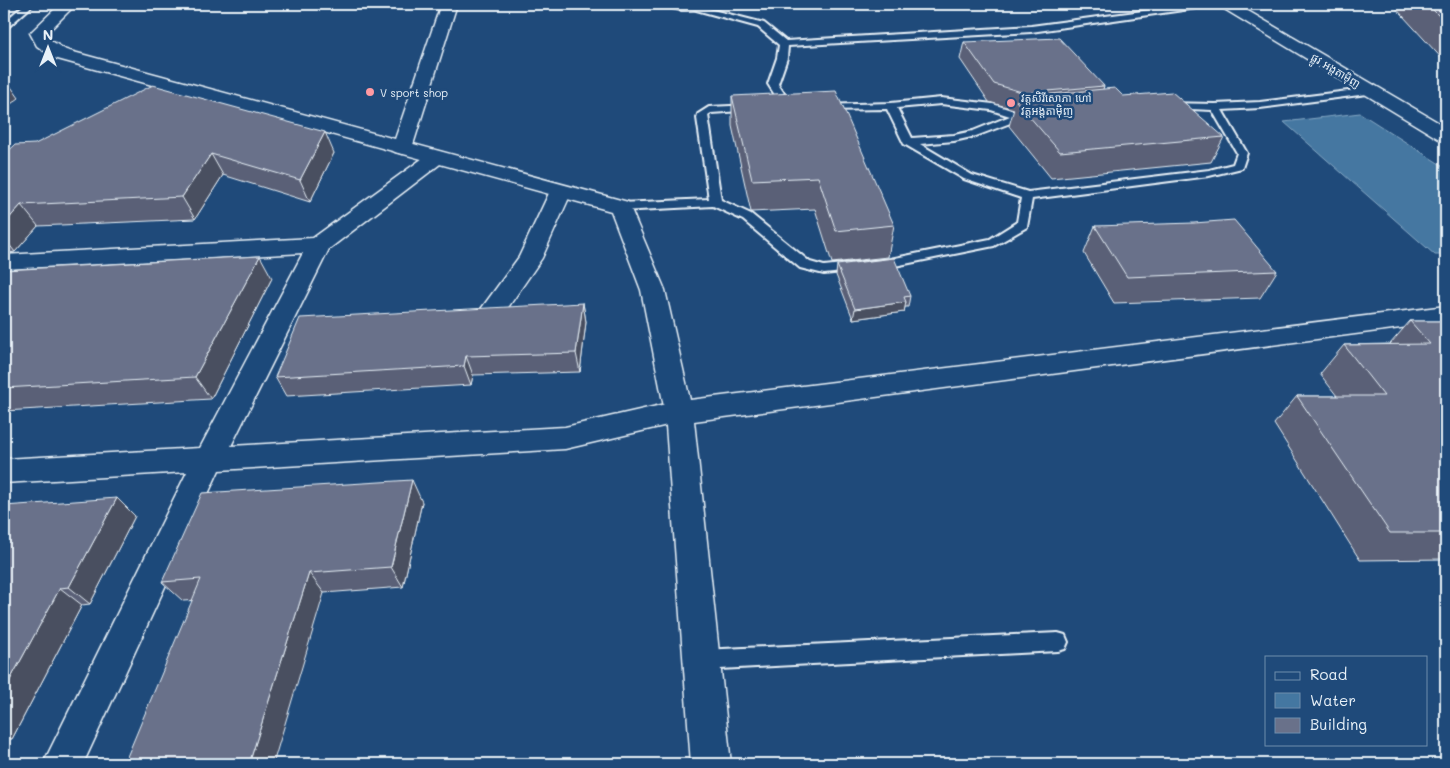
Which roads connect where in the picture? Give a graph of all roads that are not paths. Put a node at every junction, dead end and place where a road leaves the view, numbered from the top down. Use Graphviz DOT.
graph roads {
  1 [pos="30,4"];
  2 [pos="68,4"];
  3 [pos="449,4"];
  4 [pos="672,4"];
  5 [pos="1226,4"];
  6 [pos="1254,4"];
  7 [pos="692,6"];
  8 [pos="4,26"];
  9 [pos="784,44"];
  10 [pos="1372,91"];
  11 [pos="1158,105"];
  12 [pos="891,106"];
  13 [pos="778,107"];
  14 [pos="1215,107"];
  15 [pos="1038,114"];
  16 [pos="1019,116"];
  17 [pos="1444,132"];
  18 [pos="908,142"];
  19 [pos="402,148"];
  20 [pos="437,157"];
  21 [pos="561,191"];
  22 [pos="1027,196"];
  23 [pos="715,202"];
  24 [pos="620,207"];
  25 [pos="319,245"];
  26 [pos="4,262"];
  27 [pos="1446,314"];
  28 [pos="489,316"];
  29 [pos="679,412"];
  30 [pos="209,459"];
  31 [pos="4,470"];
  32 [pos="1058,642"];
  33 [pos="702,660"];
  34 [pos="63,764"];
  35 [pos="711,764"];
  1 -- 8 [label="lane"];
  2 -- 19 [label="street"];
  3 -- 19 [label="street"];
  4 -- 7 [label="street"];
  5 -- 6 [label="lane"];
  5 -- 9 [label="lane"];
  5 -- 10 [label="street, ផ្លូវ អង្តតាម៉ិញ"];
  7 -- 9 [label="lane"];
  9 -- 13 [label="lane"];
  10 -- 14 [label="lane"];
  10 -- 17 [label="street, ផ្លូវ អង្តតាម៉ិញ"];
  11 -- 14 [label="lane"];
  12 -- 13 [label="lane"];
  12 -- 16 [label="lane"];
  12 -- 18 [label="lane"];
  13 -- 23 [label="lane"];
  14 -- 22 [label="lane"];
  15 -- 16 [label="lane"];
  16 -- 18 [label="lane"];
  18 -- 22 [label="lane"];
  19 -- 20 [label="street"];
  20 -- 21 [label="street"];
  20 -- 25 [label="street"];
  21 -- 24 [label="street"];
  21 -- 28 [label="street"];
  22 -- 23 [label="lane"];
  23 -- 24 [label="lane"];
  24 -- 29 [label="street"];
  25 -- 26 [label="street"];
  25 -- 30 [label="street"];
  27 -- 29 [label="street"];
  29 -- 30 [label="street"];
  29 -- 33 [label="street"];
  30 -- 31 [label="street"];
  30 -- 34 [label="street"];
  32 -- 33 [label="lane"];
  33 -- 35 [label="street"];
}
